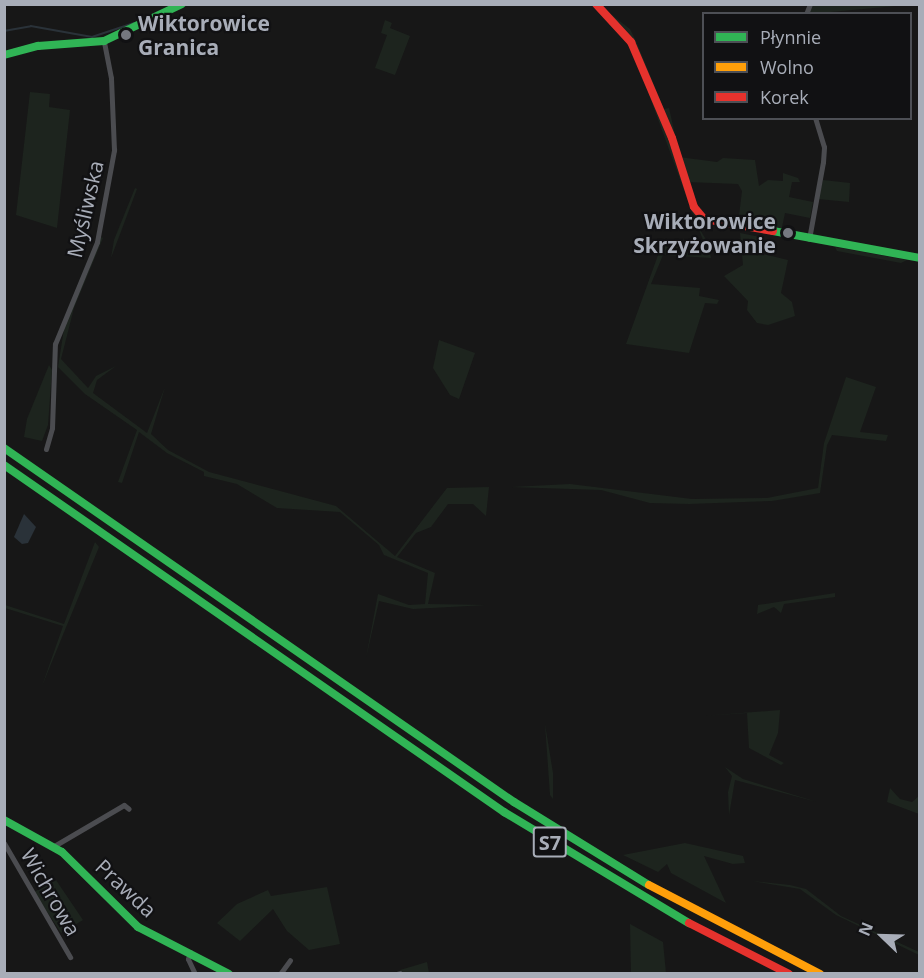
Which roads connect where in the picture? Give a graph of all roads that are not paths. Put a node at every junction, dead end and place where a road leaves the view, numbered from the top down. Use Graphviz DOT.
graph roads {
  1 [pos="182,4"];
  2 [pos="596,4"];
  3 [pos="104,41"];
  4 [pos="4,56"];
  5 [pos="816,120"];
  6 [pos="809,239"];
  7 [pos="920,258"];
  8 [pos="4,448"];
  9 [pos="46,449"];
  10 [pos="4,465"];
  11 [pos="129,809"];
  12 [pos="4,820"];
  13 [pos="4,843"];
  14 [pos="54,846"];
  15 [pos="190,952"];
  16 [pos="70,957"];
  17 [pos="290,960"];
  18 [pos="195,974"];
  19 [pos="229,974"];
  20 [pos="280,974"];
  21 [pos="789,974"];
  22 [pos="820,974"];
  1 -- 3 [label="main road"];
  2 -- 6 [label="main road"];
  3 -- 4 [label="main road"];
  3 -- 9 [label="street, Myśliwska"];
  5 -- 6 [label="street"];
  6 -- 7 [label="main road"];
  8 -- 22 [label="main road, S7"];
  10 -- 21 [label="main road, S7"];
  11 -- 14 [label="street"];
  12 -- 14 [label="main road, Prawda"];
  13 -- 16 [label="street, Wichrowa"];
  14 -- 15 [label="main road, Prawda"];
  15 -- 18 [label="street"];
  15 -- 19 [label="main road, Prawda"];
  17 -- 20 [label="street"];
}
